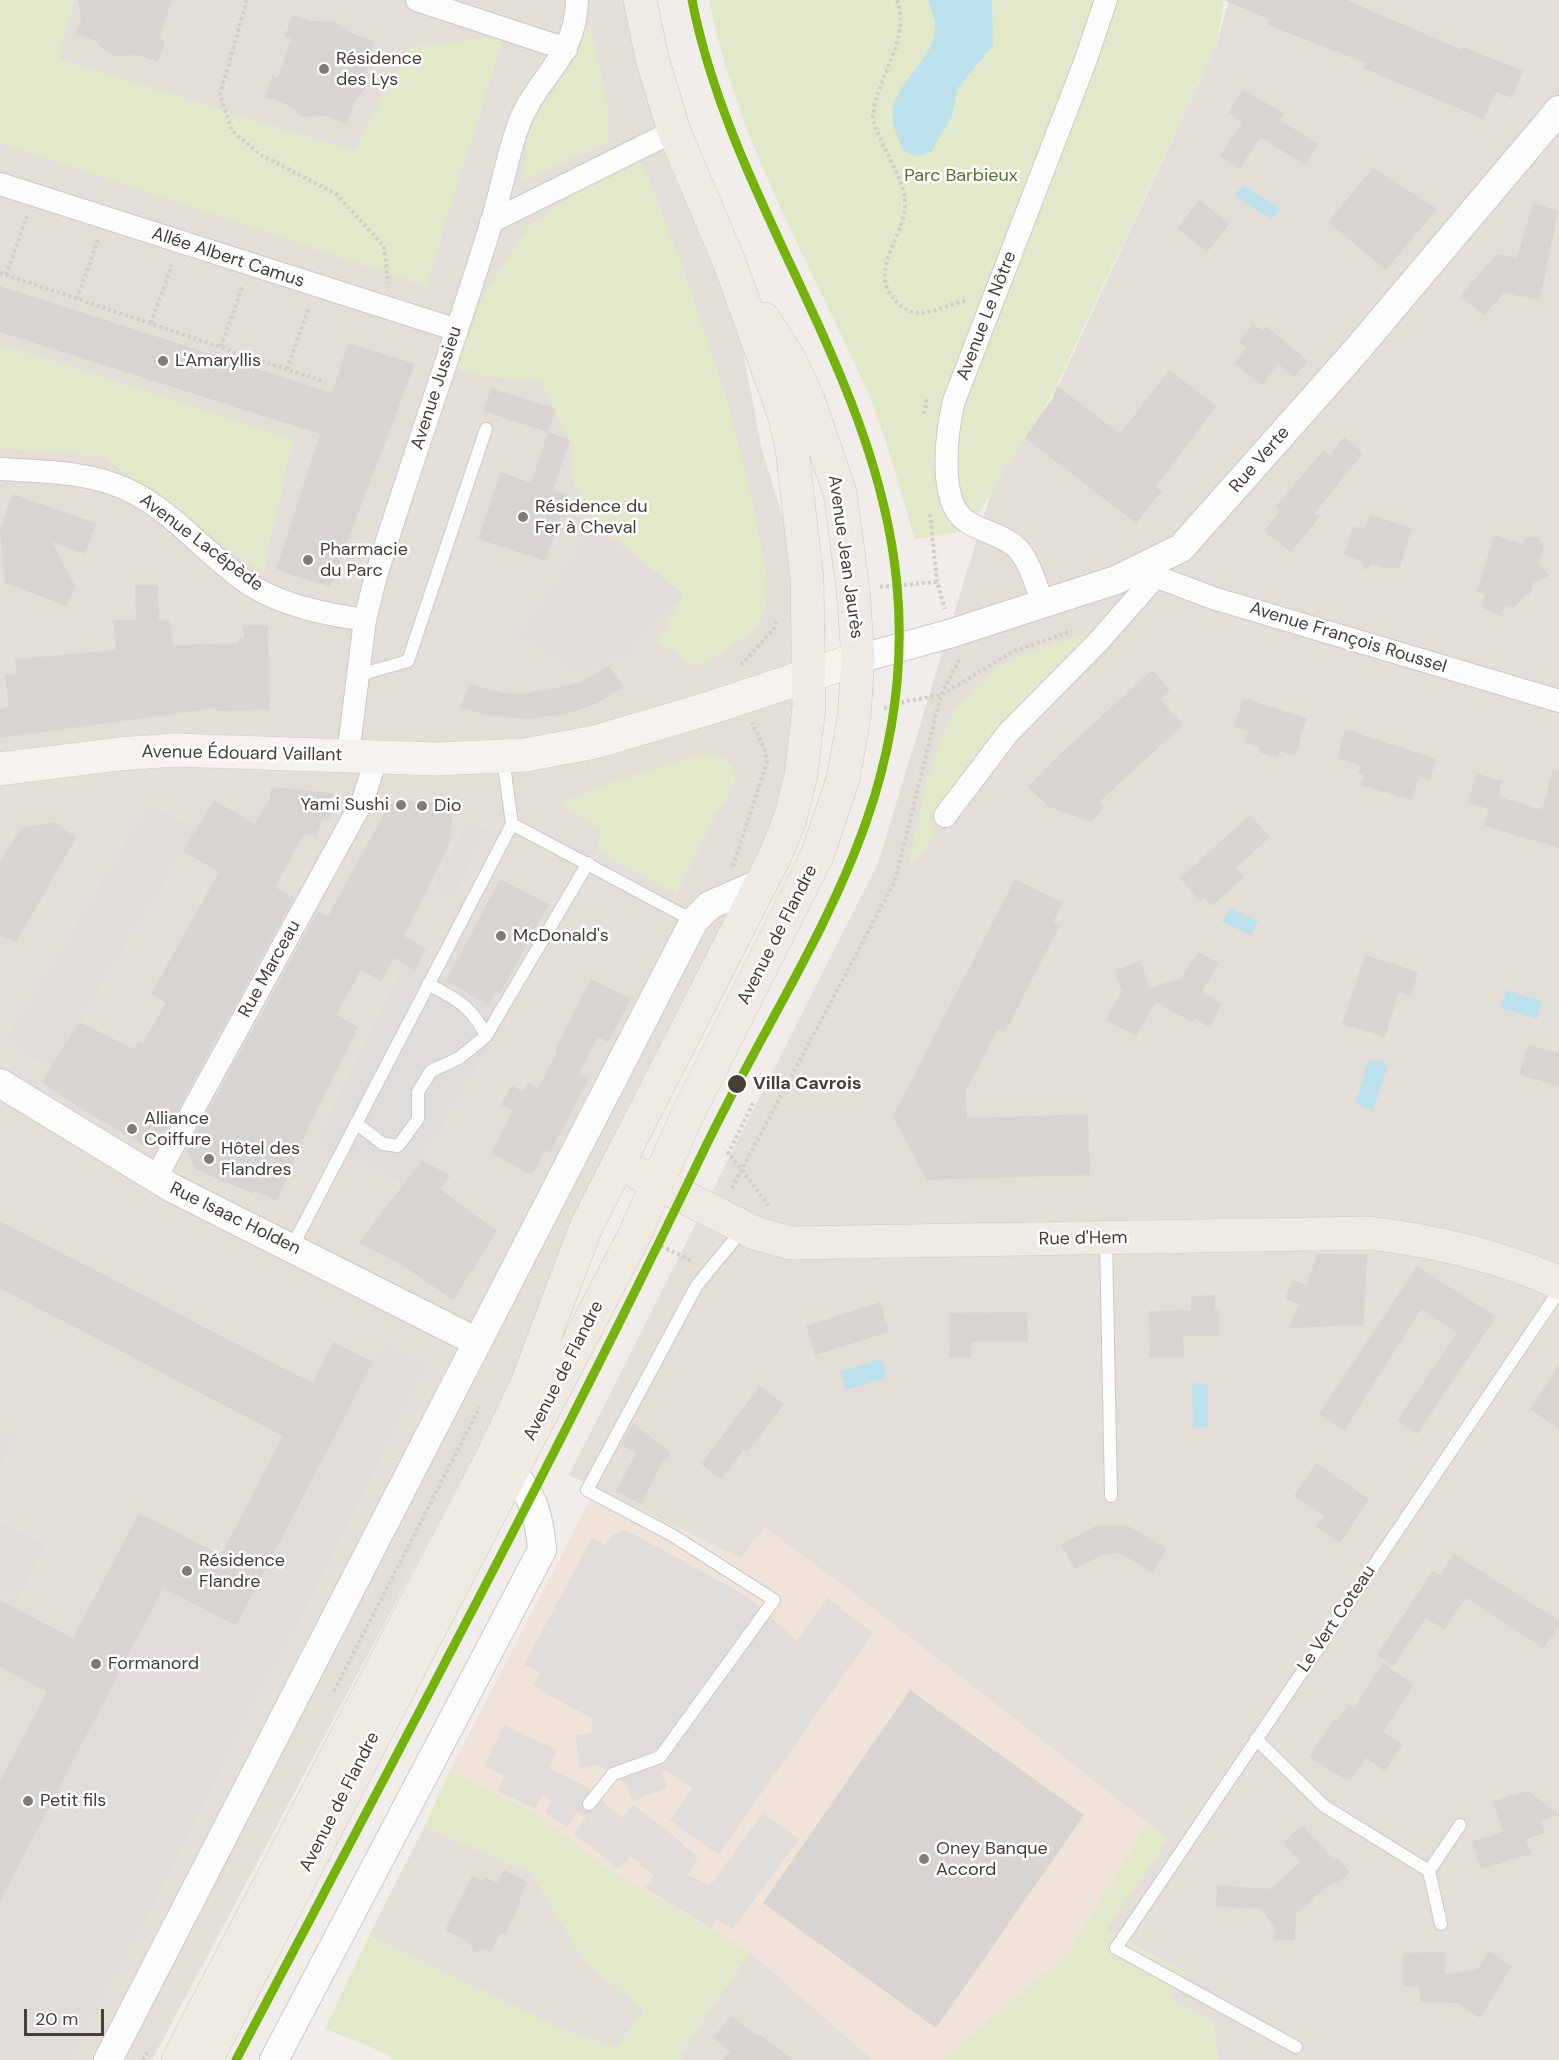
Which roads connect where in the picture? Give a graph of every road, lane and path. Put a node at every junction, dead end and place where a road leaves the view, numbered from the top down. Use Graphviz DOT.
graph roads {
  1 [pos="247,0"];
  2 [pos="417,0"];
  3 [pos="577,0"];
  4 [pos="640,0"];
  5 [pos="897,0"];
  6 [pos="1106,0"];
  7 [pos="566,49"];
  8 [pos="1559,110"];
  9 [pos="674,131"];
  10 [pos="0,184"];
  11 [pos="34,195"];
  12 [pos="106,218"];
  13 [pos="491,222"];
  14 [pos="180,242"];
  15 [pos="730,264"];
  16 [pos="250,265"];
  17 [pos="0,273"];
  18 [pos="6,275"];
  19 [pos="316,286"];
  20 [pos="77,299"];
  21 [pos="391,310"];
  22 [pos="961,311"];
  23 [pos="151,323"];
  24 [pos="457,330"];
  25 [pos="221,347"];
  26 [pos="288,369"];
  27 [pos="325,382"];
  28 [pos="929,394"];
  29 [pos="924,415"];
  30 [pos="486,429"];
  31 [pos="0,469"];
  32 [pos="928,502"];
  33 [pos="1147,573"];
  34 [pos="937,582"];
  35 [pos="878,587"];
  36 [pos="1043,604"];
  37 [pos="780,612"];
  38 [pos="365,620"];
  39 [pos="1074,631"];
  40 [pos="952,632"];
  41 [pos="858,659"];
  42 [pos="809,674"];
  43 [pos="359,675"];
  44 [pos="941,695"];
  45 [pos="744,697"];
  46 [pos="1559,701"];
  47 [pos="362,755"];
  48 [pos="503,758"];
  49 [pos="0,769"];
  50 [pos="945,816"];
  51 [pos="512,824"];
  52 [pos="588,863"];
  53 [pos="762,882"];
  54 [pos="797,898"];
  55 [pos="722,899"];
  56 [pos="694,921"];
  57 [pos="428,984"];
  58 [pos="486,1036"];
  59 [pos="0,1083"];
  60 [pos="753,1103"];
  61 [pos="356,1123"];
  62 [pos="618,1164"];
  63 [pos="155,1179"];
  64 [pos="657,1183"];
  65 [pos="744,1228"];
  66 [pos="1106,1238"];
  67 [pos="292,1247"];
  68 [pos="1559,1283"];
  69 [pos="1559,1291"];
  70 [pos="477,1342"];
  71 [pos="484,1399"];
  72 [pos="501,1465"];
  73 [pos="1111,1496"];
  74 [pos="330,1698"];
  75 [pos="1256,1739"];
  76 [pos="589,1804"];
  77 [pos="1460,1825"];
  78 [pos="1429,1871"];
  79 [pos="1441,1924"];
  80 [pos="1296,2047"];
  81 [pos="164,2055"];
  82 [pos="108,2060"];
  83 [pos="143,2060"];
  84 [pos="206,2060"];
  85 [pos="274,2060"];
  1 -- 21 [label="path"];
  2 -- 7 [label="street"];
  3 -- 7 [label="street, Avenue Jussieu"];
  4 -- 9 [label="main road, Avenue Jean Jaurès"];
  5 -- 22 [label="path"];
  6 -- 36 [label="street, Avenue Le Nôtre"];
  7 -- 13 [label="street, Avenue Jussieu"];
  8 -- 33 [label="street, Rue Verte"];
  9 -- 13 [label="street"];
  9 -- 15 [label="main road, Avenue Jean Jaurès"];
  10 -- 11 [label="street, Allée Albert Camus"];
  11 -- 12 [label="street, Allée Albert Camus"];
  11 -- 18 [label="path"];
  12 -- 14 [label="street, Allée Albert Camus"];
  12 -- 20 [label="path"];
  13 -- 24 [label="street, Avenue Jussieu"];
  14 -- 16 [label="street, Allée Albert Camus"];
  14 -- 23 [label="path"];
  15 -- 41 [label="main road, Avenue Jean Jaurès"];
  15 -- 42 [label="main road, Avenue Jean Jaurès"];
  16 -- 19 [label="street, Allée Albert Camus"];
  16 -- 25 [label="path"];
  17 -- 18 [label="path"];
  18 -- 20 [label="path"];
  19 -- 21 [label="street, Allée Albert Camus"];
  19 -- 26 [label="path"];
  20 -- 23 [label="path"];
  21 -- 24 [label="street, Allée Albert Camus"];
  23 -- 25 [label="path"];
  24 -- 38 [label="street, Avenue Jussieu"];
  25 -- 26 [label="path"];
  26 -- 27 [label="path"];
  28 -- 29 [label="path"];
  30 -- 43 [label="lane"];
  31 -- 38 [label="street, Avenue Lacépède"];
  32 -- 34 [label="path"];
  33 -- 36 [label="street, Rue Verte"];
  33 -- 46 [label="street, Avenue François Roussel"];
  33 -- 50 [label="street"];
  34 -- 35 [label="path"];
  34 -- 40 [label="path"];
  36 -- 40 [label="street, Rue Verte"];
  37 -- 45 [label="path"];
  38 -- 43 [label="street, Avenue Jussieu"];
  39 -- 44 [label="path"];
  40 -- 41 [label="street, Rue Verte"];
  40 -- 44 [label="path"];
  41 -- 42 [label="main road, Avenue Édouard Vaillant"];
  41 -- 54 [label="main road, Avenue de Flandre"];
  42 -- 45 [label="main road, Avenue Édouard Vaillant"];
  42 -- 53 [label="main road, Avenue de Flandre"];
  43 -- 47 [label="street, Avenue Jussieu"];
  44 -- 60 [label="path"];
  45 -- 48 [label="main road, Avenue Édouard Vaillant"];
  45 -- 55 [label="path"];
  47 -- 48 [label="main road, Avenue Édouard Vaillant"];
  47 -- 49 [label="main road, Avenue Édouard Vaillant"];
  47 -- 63 [label="street, Rue Marceau"];
  48 -- 51 [label="lane"];
  51 -- 52 [label="lane"];
  51 -- 57 [label="lane"];
  52 -- 56 [label="lane"];
  52 -- 58 [label="lane"];
  53 -- 54 [label="main road"];
  53 -- 55 [label="street, Avenue de Flandre"];
  53 -- 62 [label="main road, Avenue de Flandre"];
  54 -- 64 [label="main road, Avenue de Flandre"];
  55 -- 56 [label="street, Avenue de Flandre"];
  56 -- 70 [label="street, Avenue de Flandre"];
  57 -- 58 [label="lane"];
  57 -- 61 [label="lane"];
  58 -- 61 [label="lane"];
  59 -- 63 [label="street, Rue Isaac Holden"];
  61 -- 67 [label="lane"];
  62 -- 64 [label="main road, Rue d'Hem"];
  62 -- 72 [label="main road, Avenue de Flandre"];
  63 -- 67 [label="street, Rue Isaac Holden"];
  64 -- 65 [label="main road, Rue d'Hem"];
  64 -- 72 [label="main road, Avenue de Flandre"];
  65 -- 66 [label="main road, Rue d'Hem"];
  65 -- 76 [label="lane"];
  66 -- 68 [label="main road, Rue d'Hem"];
  66 -- 73 [label="lane"];
  67 -- 70 [label="street, Rue Isaac Holden"];
  69 -- 75 [label="lane, Le Vert Coteau"];
  70 -- 82 [label="street, Avenue de Flandre"];
  71 -- 74 [label="path"];
  72 -- 81 [label="main road, Avenue de Flandre"];
  72 -- 84 [label="main road, Avenue de Flandre"];
  72 -- 85 [label="street"];
  75 -- 78 [label="lane"];
  75 -- 80 [label="lane, Le Vert Coteau"];
  77 -- 78 [label="lane"];
  78 -- 79 [label="lane"];
  81 -- 83 [label="path"];
}
